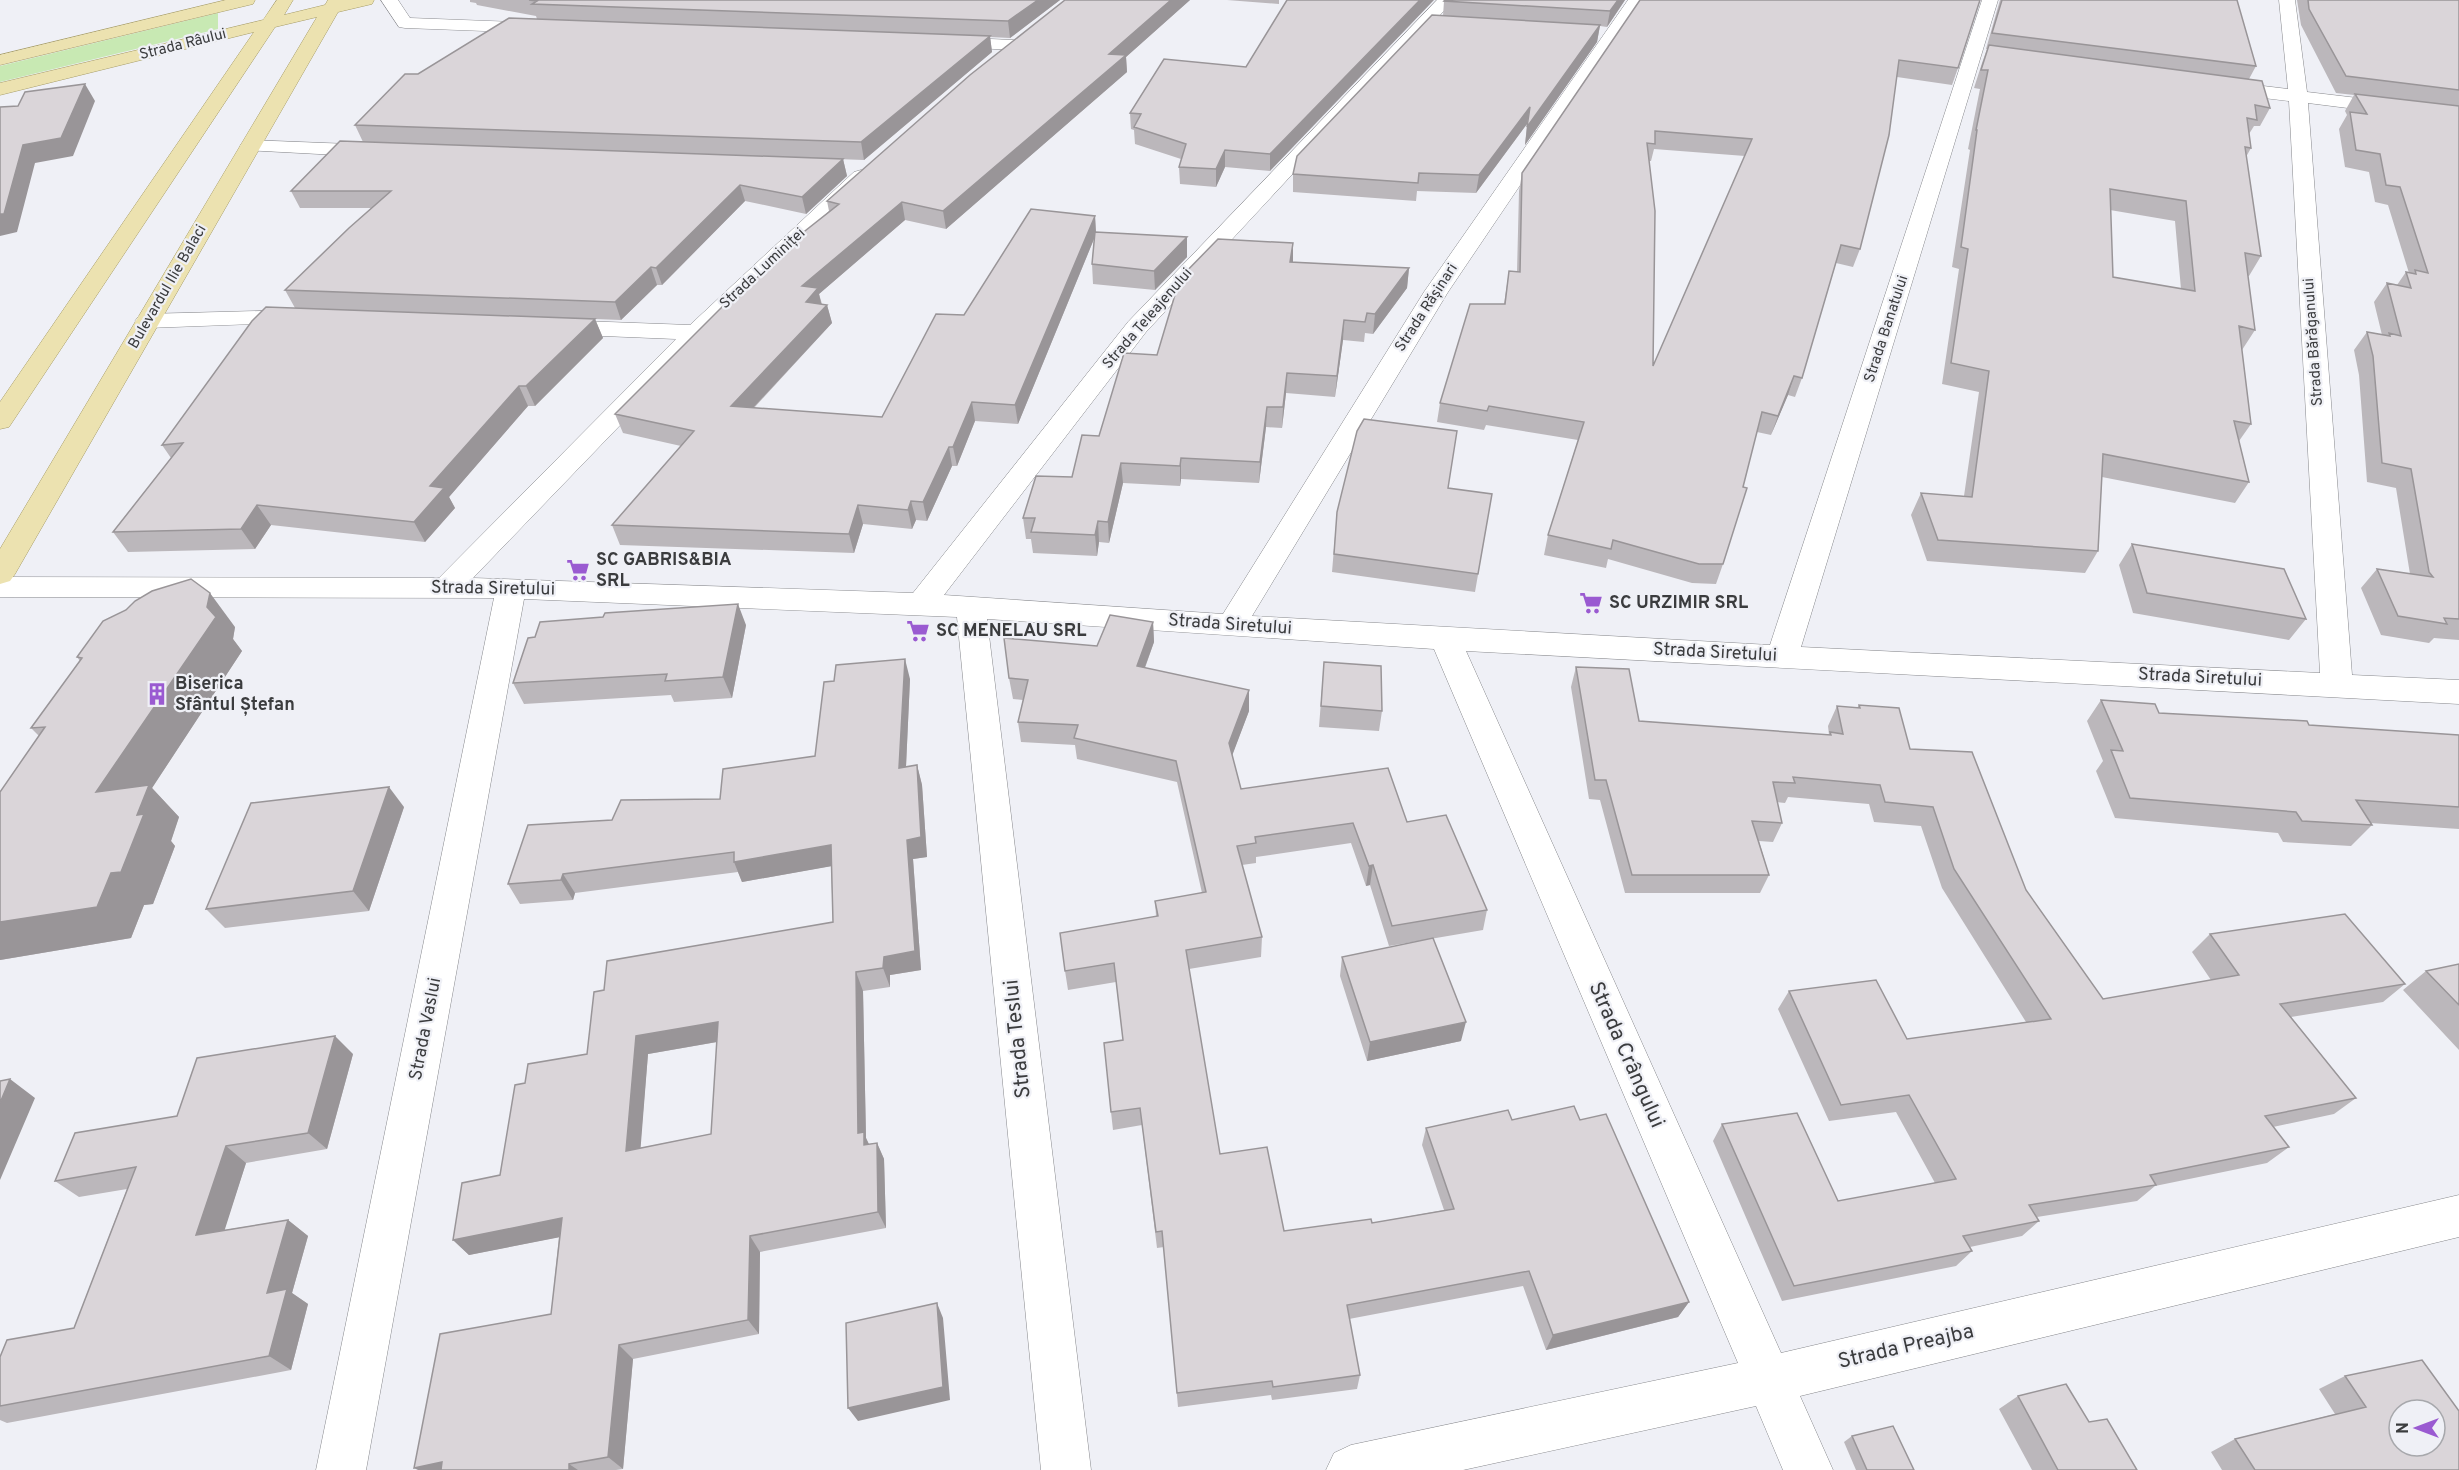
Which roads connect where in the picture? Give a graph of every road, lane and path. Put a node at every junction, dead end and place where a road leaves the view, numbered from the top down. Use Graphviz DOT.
graph roads {
  1 [pos="247,0"];
  2 [pos="285,0"];
  3 [pos="366,0"];
  4 [pos="389,0"];
  5 [pos="1446,0"];
  6 [pos="1637,0"];
  7 [pos="1990,0"];
  8 [pos="2287,0"];
  9 [pos="333,4"];
  10 [pos="1424,23"];
  11 [pos="269,24"];
  12 [pos="1448,24"];
  13 [pos="560,28"];
  14 [pos="929,42"];
  15 [pos="137,56"];
  16 [pos="0,60"];
  17 [pos="201,60"];
  18 [pos="986,68"];
  19 [pos="2206,85"];
  20 [pos="0,89"];
  21 [pos="2298,97"];
  22 [pos="2459,116"];
  23 [pos="250,146"];
  24 [pos="391,151"];
  25 [pos="845,167"];
  26 [pos="322,318"];
  27 [pos="147,321"];
  28 [pos="530,326"];
  29 [pos="696,332"];
  30 [pos="0,421"];
  31 [pos="0,574"];
  32 [pos="0,587"];
  33 [pos="447,587"];
  34 [pos="511,588"];
  35 [pos="921,604"];
  36 [pos="971,608"];
  37 [pos="1231,625"];
  38 [pos="1445,639"];
  39 [pos="1782,657"];
  40 [pos="2337,685"];
  41 [pos="2459,692"];
  42 [pos="2459,1216"];
  43 [pos="1768,1380"];
  44 [pos="341,1470"];
  45 [pos="1066,1470"];
  46 [pos="1351,1470"];
  47 [pos="1808,1470"];
  1 -- 16 [label="main road, Strada Râului"];
  2 -- 11 [label="main road"];
  3 -- 9 [label="main road, Strada Râului"];
  4 -- 13 [label="street"];
  5 -- 10 [label="street, Strada Teleajenului"];
  6 -- 37 [label="street, Strada Rășinari"];
  7 -- 39 [label="street, Strada Banatului"];
  8 -- 21 [label="street, Strada Bărăganului"];
  9 -- 11 [label="main road, Strada Râului"];
  9 -- 23 [label="main road, Bulevardul Ilie Balaci"];
  10 -- 12 [label="street"];
  10 -- 35 [label="street, Strada Teleajenului"];
  11 -- 15 [label="main road, Strada Râului"];
  11 -- 30 [label="main road"];
  14 -- 18 [label="street"];
  15 -- 17 [label="main road"];
  15 -- 20 [label="main road, Strada Râului"];
  19 -- 21 [label="street"];
  21 -- 22 [label="street"];
  21 -- 40 [label="street, Strada Bărăganului"];
  23 -- 24 [label="street"];
  23 -- 27 [label="main road, Bulevardul Ilie Balaci"];
  25 -- 29 [label="street, Strada Luminiței"];
  26 -- 27 [label="street"];
  27 -- 31 [label="main road, Bulevardul Ilie Balaci"];
  28 -- 29 [label="street"];
  29 -- 33 [label="street, Strada Luminiței"];
  32 -- 33 [label="street, Strada Siretului"];
  33 -- 34 [label="street, Strada Siretului"];
  34 -- 35 [label="street, Strada Siretului"];
  34 -- 44 [label="street, Strada Vaslui"];
  35 -- 36 [label="street, Strada Siretului"];
  36 -- 37 [label="street, Strada Siretului"];
  36 -- 45 [label="street, Strada Teslui"];
  37 -- 38 [label="street, Strada Siretului"];
  38 -- 39 [label="street, Strada Siretului"];
  38 -- 43 [label="street, Strada Crângului"];
  39 -- 40 [label="street, Strada Siretului"];
  40 -- 41 [label="street, Strada Siretului"];
  42 -- 43 [label="street, Strada Preajba"];
  43 -- 46 [label="street, Strada Preajba"];
  43 -- 47 [label="street, Strada Crângului"];
}
